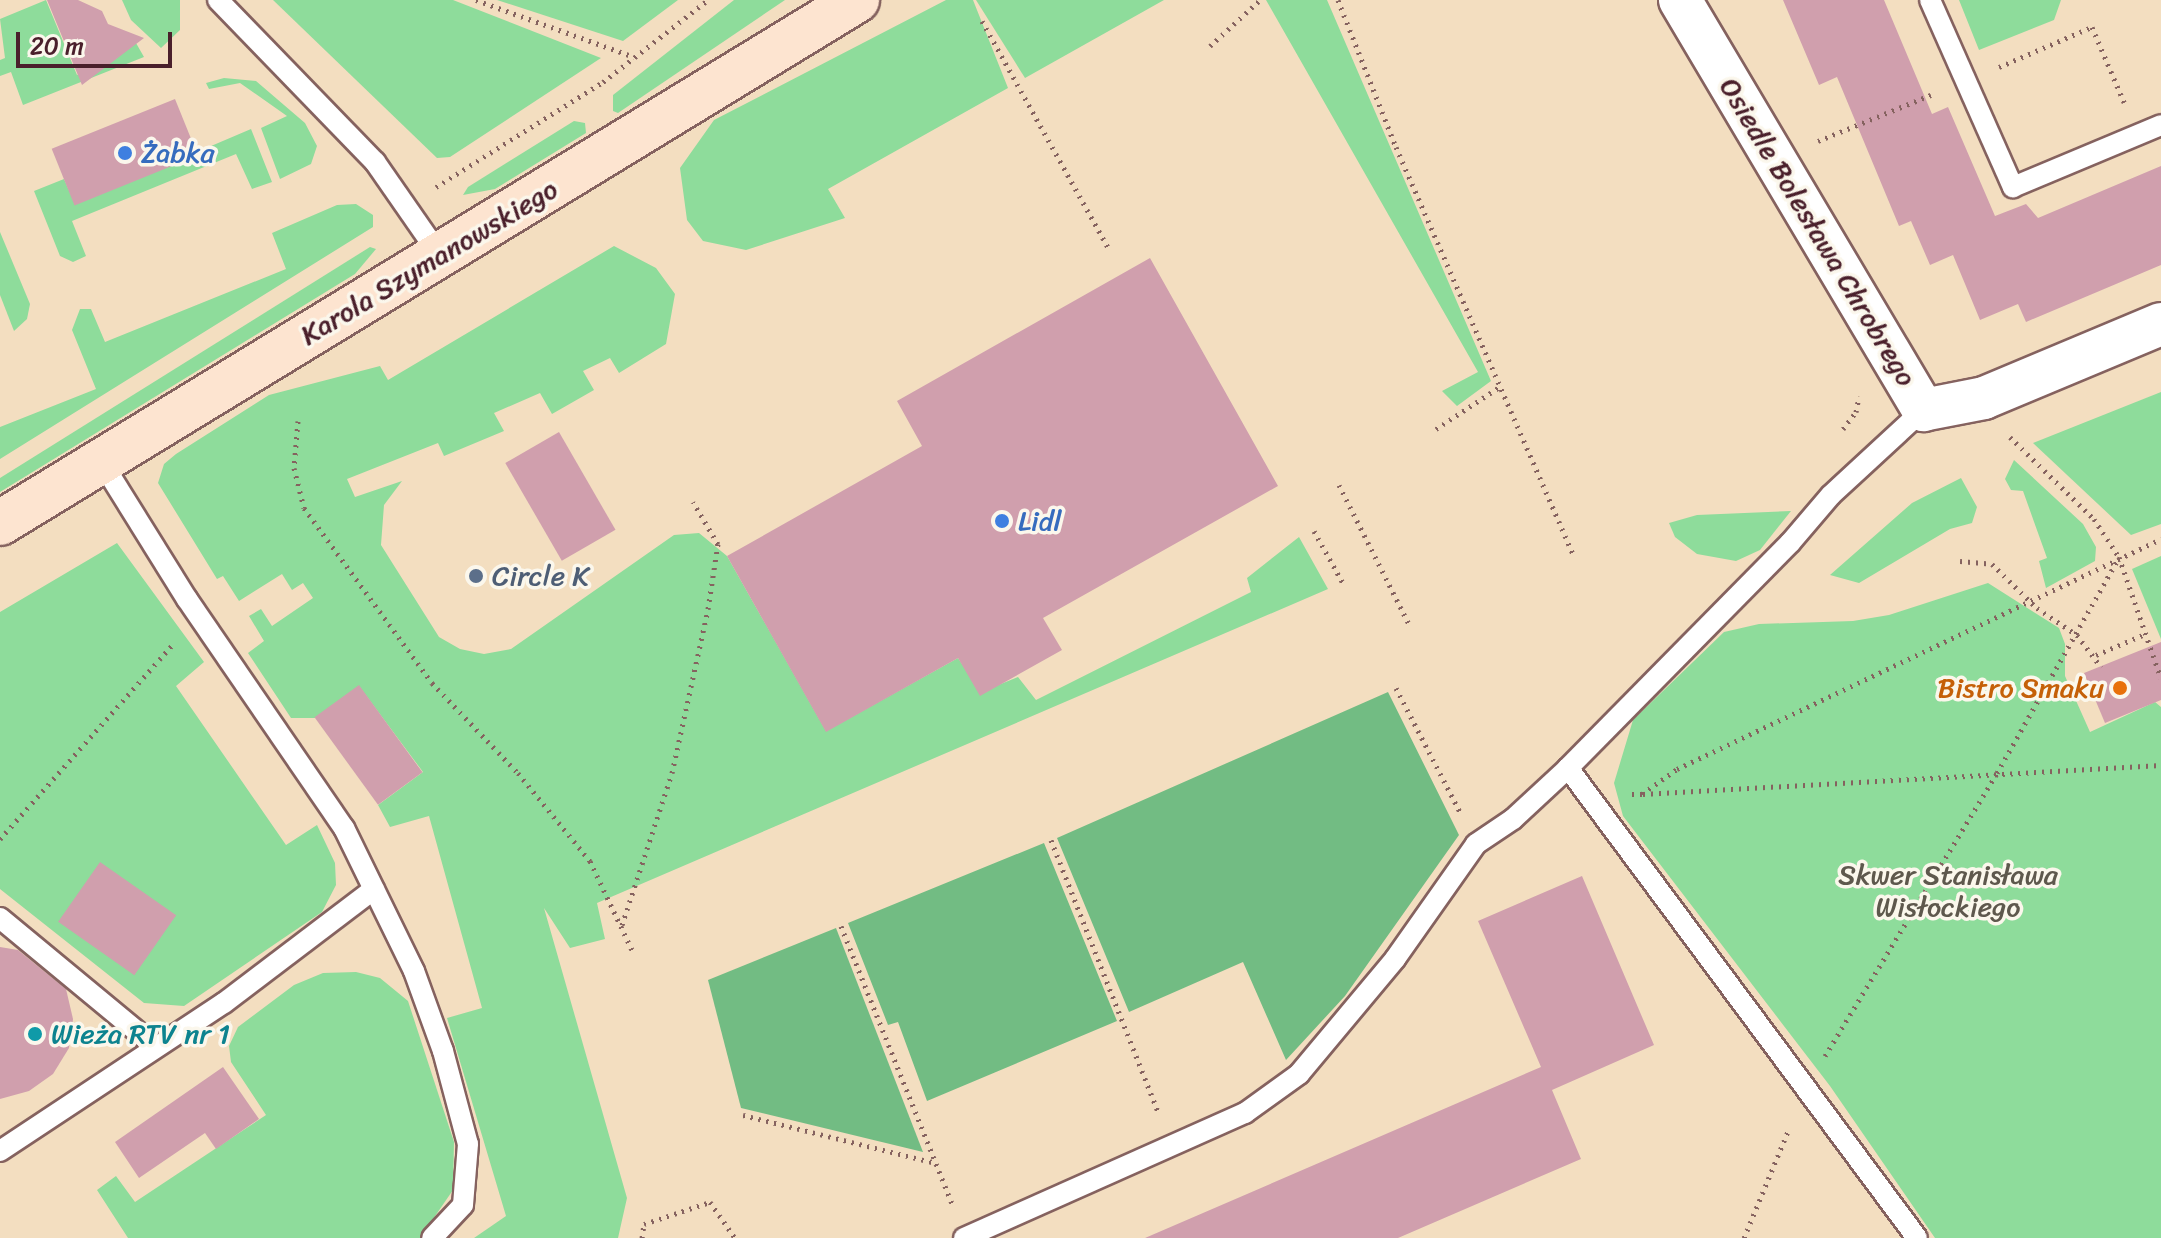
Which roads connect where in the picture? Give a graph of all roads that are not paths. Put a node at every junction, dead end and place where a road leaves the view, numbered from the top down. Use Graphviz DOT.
graph roads {
  1 [pos="218,0"];
  2 [pos="857,0"];
  3 [pos="1680,0"];
  4 [pos="1930,0"];
  5 [pos="2161,125"];
  6 [pos="441,257"];
  7 [pos="2161,324"];
  8 [pos="1923,410"];
  9 [pos="101,461"];
  10 [pos="0,523"];
  11 [pos="1568,768"];
  12 [pos="374,889"];
  13 [pos="0,918"];
  14 [pos="156,1047"];
  15 [pos="0,1151"];
  16 [pos="432,1238"];
  17 [pos="964,1238"];
  18 [pos="1917,1238"];
  1 -- 6 [label="lane"];
  2 -- 6 [label="street, Karola Szymanowskiego"];
  3 -- 8 [label="street, Osiedle Bolesława Chrobrego"];
  4 -- 5 [label="lane"];
  6 -- 9 [label="street, Karola Szymanowskiego"];
  7 -- 8 [label="street, Osiedle Bolesława Chrobrego"];
  8 -- 11 [label="lane"];
  9 -- 10 [label="street, Karola Szymanowskiego"];
  9 -- 12 [label="lane"];
  11 -- 17 [label="lane"];
  11 -- 18 [label="lane"];
  12 -- 14 [label="lane"];
  12 -- 16 [label="lane"];
  13 -- 14 [label="lane"];
  14 -- 15 [label="lane"];
}
